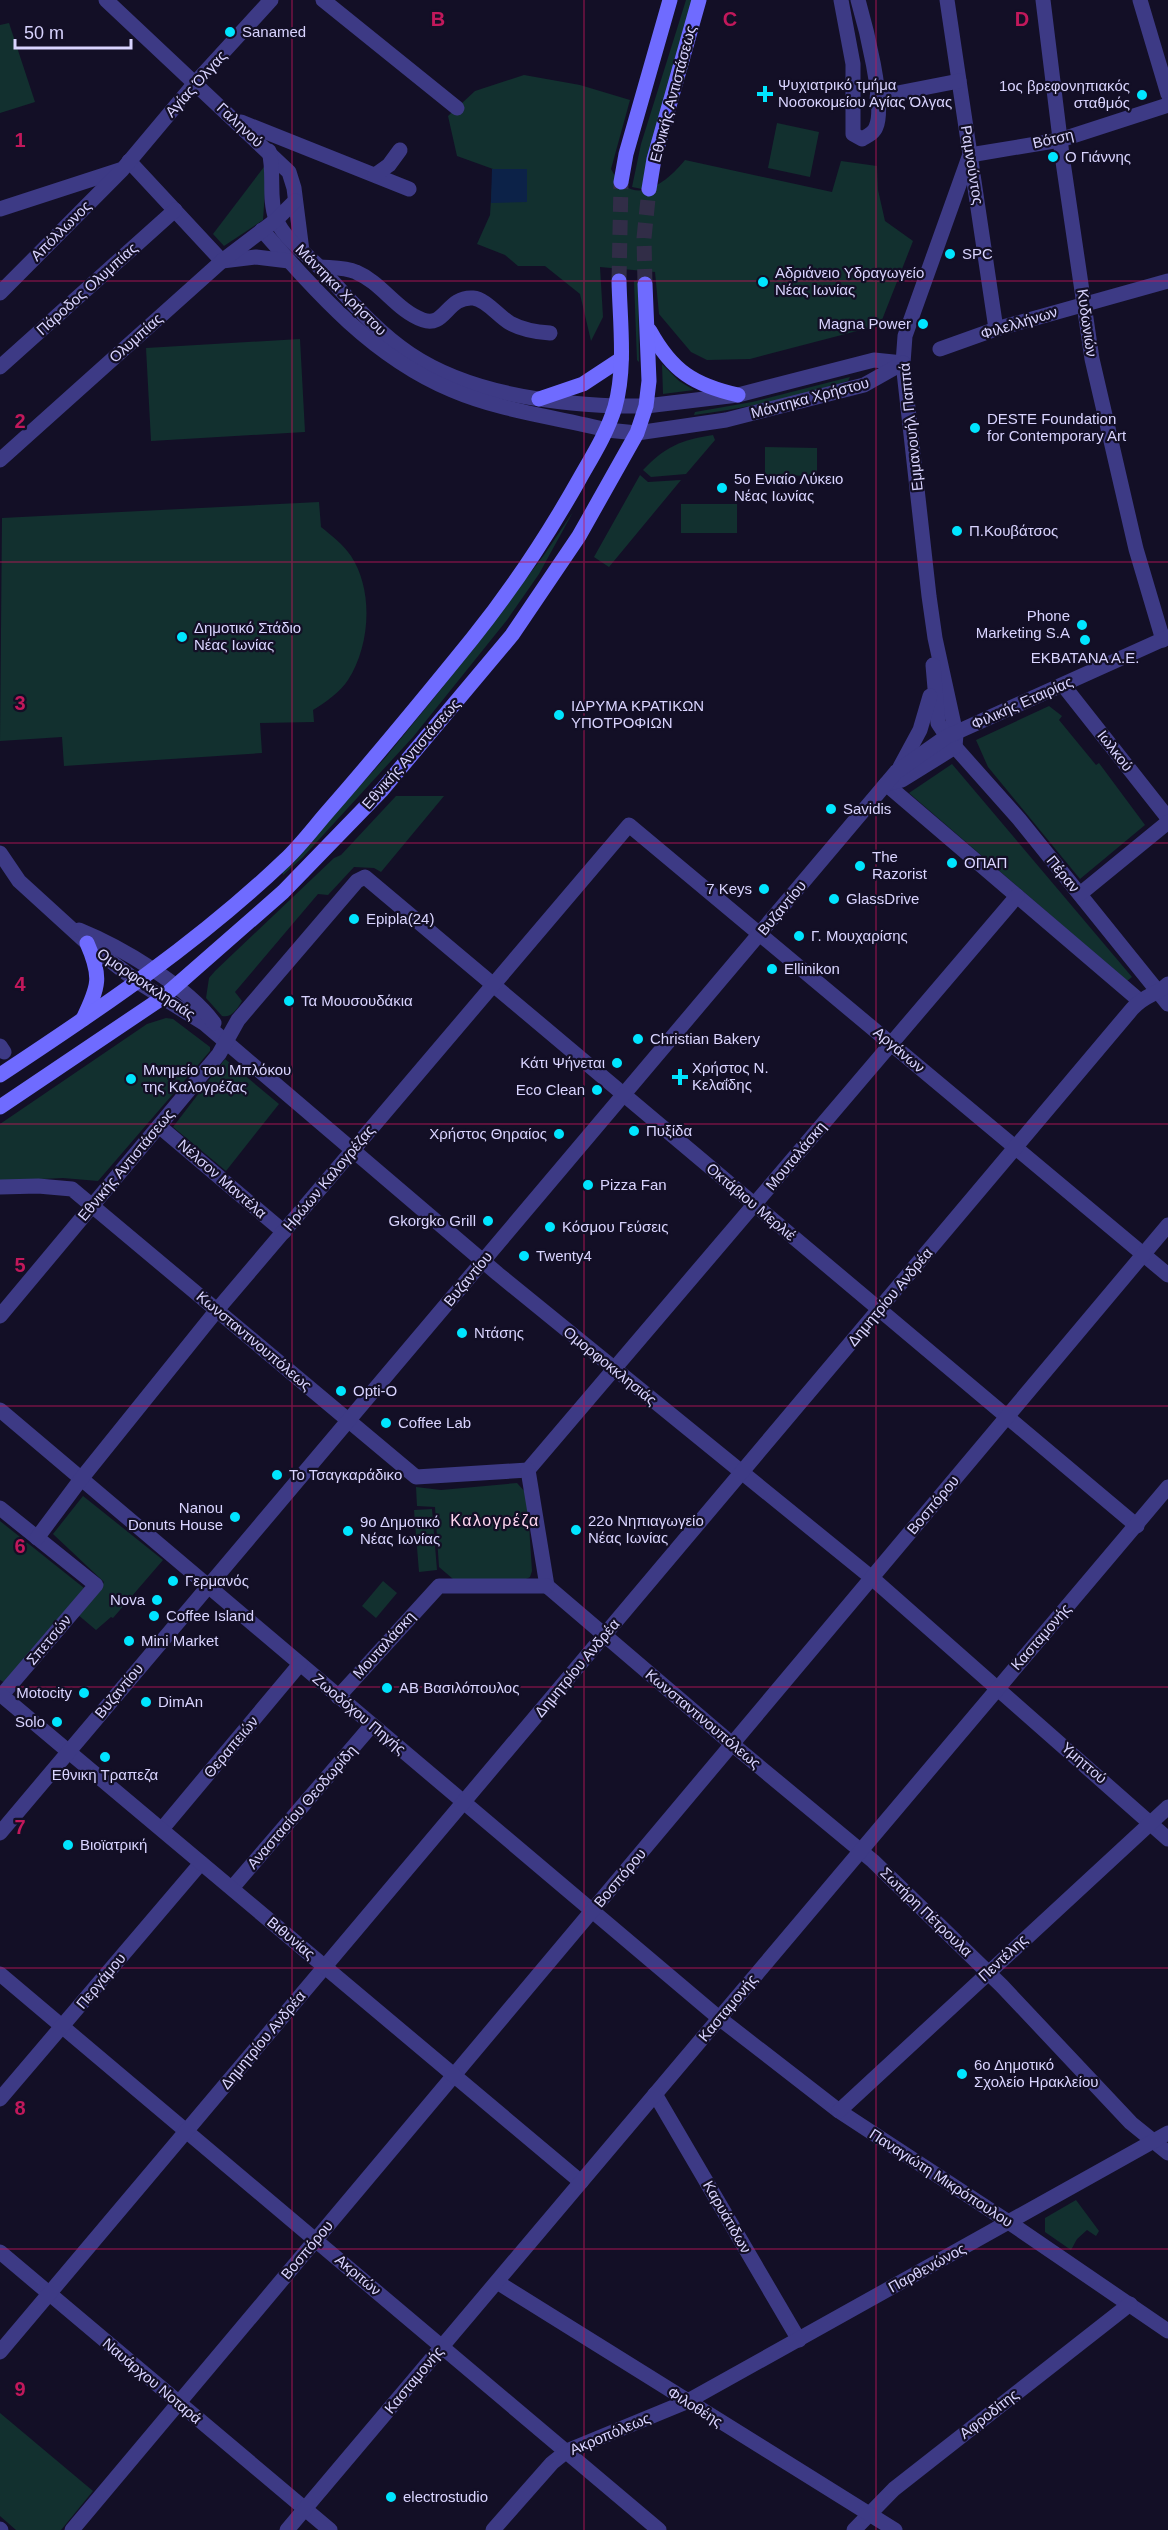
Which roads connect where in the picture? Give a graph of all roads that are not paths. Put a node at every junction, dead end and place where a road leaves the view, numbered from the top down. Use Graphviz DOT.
graph roads {
  1 [pos="106,0"];
  2 [pos="271,0"];
  3 [pos="323,0"];
  4 [pos="670,0"];
  5 [pos="699,0"];
  6 [pos="841,0"];
  7 [pos="858,0"];
  8 [pos="947,0"];
  9 [pos="1043,0"];
  10 [pos="1140,0"];
  11 [pos="959,81"];
  12 [pos="195,83"];
  13 [pos="1168,94"];
  14 [pos="877,97"];
  15 [pos="1168,105"];
  16 [pos="456,108"];
  17 [pos="233,118"];
  18 [pos="1060,140"];
  19 [pos="400,150"];
  20 [pos="269,151"];
  21 [pos="970,154"];
  22 [pos="125,165"];
  23 [pos="375,175"];
  24 [pos="621,182"];
  25 [pos="409,189"];
  26 [pos="649,189"];
  27 [pos="295,201"];
  28 [pos="0,209"];
  29 [pos="175,210"];
  30 [pos="276,220"];
  31 [pos="262,230"];
  32 [pos="302,251"];
  33 [pos="222,261"];
  34 [pos="289,261"];
  35 [pos="320,267"];
  36 [pos="619,281"];
  37 [pos="1168,281"];
  38 [pos="645,284"];
  39 [pos="0,293"];
  40 [pos="1085,304"];
  41 [pos="648,326"];
  42 [pos="996,329"];
  43 [pos="550,333"];
  44 [pos="940,349"];
  45 [pos="621,359"];
  46 [pos="903,363"];
  47 [pos="0,367"];
  48 [pos="738,395"];
  49 [pos="539,399"];
  50 [pos="615,406"];
  51 [pos="646,406"];
  52 [pos="607,430"];
  53 [pos="637,433"];
  54 [pos="0,460"];
  55 [pos="935,638"];
  56 [pos="1166,639"];
  57 [pos="934,678"];
  58 [pos="1063,685"];
  59 [pos="952,739"];
  60 [pos="897,772"];
  61 [pos="886,784"];
  62 [pos="1168,820"];
  63 [pos="629,825"];
  64 [pos="0,852"];
  65 [pos="7,877"];
  66 [pos="365,877"];
  67 [pos="1080,894"];
  68 [pos="1017,896"];
  69 [pos="69,926"];
  70 [pos="760,934"];
  71 [pos="87,943"];
  72 [pos="154,971"];
  73 [pos="138,982"];
  74 [pos="491,986"];
  75 [pos="174,987"];
  76 [pos="1165,993"];
  77 [pos="162,998"];
  78 [pos="1140,1001"];
  79 [pos="83,1020"];
  80 [pos="225,1041"];
  81 [pos="891,1044"];
  82 [pos="0,1075"];
  83 [pos="624,1095"];
  84 [pos="0,1107"];
  85 [pos="159,1126"];
  86 [pos="1016,1148"];
  87 [pos="354,1149"];
  88 [pos="0,1187"];
  89 [pos="93,1204"];
  90 [pos="754,1205"];
  91 [pos="1168,1225"];
  92 [pos="284,1232"];
  93 [pos="1143,1254"];
  94 [pos="483,1261"];
  95 [pos="1168,1275"];
  96 [pos="880,1309"];
  97 [pos="217,1310"];
  98 [pos="0,1316"];
  99 [pos="614,1369"];
  100 [pos="0,1410"];
  101 [pos="1007,1417"];
  102 [pos="348,1420"];
  103 [pos="528,1470"];
  104 [pos="742,1473"];
  105 [pos="81,1479"];
  106 [pos="1166,1493"];
  107 [pos="0,1508"];
  108 [pos="1137,1526"];
  109 [pos="37,1538"];
  110 [pos="872,1578"];
  111 [pos="547,1586"];
  112 [pos="208,1587"];
  113 [pos="604,1636"];
  114 [pos="300,1665"];
  115 [pos="998,1688"];
  116 [pos="1,1695"];
  117 [pos="338,1696"];
  118 [pos="372,1725"];
  119 [pos="732,1744"];
  120 [pos="68,1751"];
  121 [pos="464,1802"];
  122 [pos="1168,1807"];
  123 [pos="1150,1822"];
  124 [pos="162,1829"];
  125 [pos="0,1833"];
  126 [pos="1168,1839"];
  127 [pos="861,1850"];
  128 [pos="201,1863"];
  129 [pos="232,1888"];
  130 [pos="592,1911"];
  131 [pos="325,1967"];
  132 [pos="988,1972"];
  133 [pos="0,1974"];
  134 [pos="719,2018"];
  135 [pos="63,2027"];
  136 [pos="454,2075"];
  137 [pos="655,2094"];
  138 [pos="0,2099"];
  139 [pos="839,2111"];
  140 [pos="186,2132"];
  141 [pos="1168,2133"];
  142 [pos="1153,2142"];
  143 [pos="1168,2153"];
  144 [pos="581,2182"];
  145 [pos="1011,2223"];
  146 [pos="316,2240"];
  147 [pos="0,2252"];
  148 [pos="497,2282"];
  149 [pos="50,2294"];
  150 [pos="1130,2304"];
  151 [pos="1168,2331"];
  152 [pos="799,2340"];
  153 [pos="443,2346"];
  154 [pos="0,2352"];
  155 [pos="179,2402"];
  156 [pos="686,2402"];
  157 [pos="567,2451"];
  158 [pos="305,2509"];
  159 [pos="867,2514"];
  160 [pos="72,2530"];
  161 [pos="287,2530"];
  162 [pos="330,2530"];
  163 [pos="493,2530"];
  164 [pos="659,2530"];
  165 [pos="854,2530"];
  166 [pos="895,2530"];
  1 -- 12 [label="street, Γαληνού"];
  2 -- 12 [label="street, Αγίας Όλγας"];
  3 -- 16 [label="street"];
  4 -- 24 [label="main road, Εθνικής Αντιστάσεως"];
  5 -- 26 [label="main road, Εθνικής Αντιστάσεως"];
  6 -- 14 [label="street"];
  7 -- 14 [label="street"];
  8 -- 11 [label="street, Ραμνούντος"];
  9 -- 18 [label="street, Κυδωνιών"];
  10 -- 13 [label="street"];
  11 -- 14 [label="street"];
  11 -- 21 [label="street, Ραμνούντος"];
  12 -- 17 [label="street, Γαληνού"];
  12 -- 22 [label="street, Αγίας Όλγας"];
  15 -- 18 [label="street, Βότση"];
  17 -- 20 [label="street, Γαληνού"];
  17 -- 23 [label="street"];
  18 -- 21 [label="street, Βότση"];
  18 -- 40 [label="street, Κυδωνιών"];
  19 -- 23 [label="street"];
  20 -- 27 [label="street, Γαληνού"];
  20 -- 30 [label="street, Γαληνού"];
  21 -- 42 [label="street, Ραμνούντος"];
  21 -- 46 [label="street, Εμμανουήλ Παππά"];
  22 -- 28 [label="street"];
  22 -- 29 [label="street"];
  22 -- 39 [label="street, Απόλλωνος"];
  23 -- 25 [label="street"];
  27 -- 30 [label="street"];
  27 -- 32 [label="street, Γαληνού"];
  29 -- 33 [label="street"];
  29 -- 47 [label="street, Πάροδος Ολυμπίας"];
  30 -- 31 [label="street, Ολυμπίας"];
  30 -- 32 [label="street, Μάντηκα Χρήστου"];
  31 -- 33 [label="street, Ολυμπίας"];
  31 -- 34 [label="street, Μάντηκα Χρήστου"];
  32 -- 35 [label="street, Μάντηκα Χρήστου"];
  33 -- 34 [label="street"];
  33 -- 54 [label="street, Ολυμπίας"];
  34 -- 52 [label="street, Μάντηκα Χρήστου"];
  35 -- 43 [label="street"];
  35 -- 49 [label="street, Μάντηκα Χρήστου"];
  36 -- 45 [label="main road, Εθνικής Αντιστάσεως"];
  37 -- 40 [label="street, Φιλελλήνων"];
  38 -- 41 [label="main road, Εθνικής Αντιστάσεως"];
  40 -- 42 [label="street, Φιλελλήνων"];
  40 -- 56 [label="street, Κυδωνιών"];
  41 -- 48 [label="main road"];
  41 -- 51 [label="main road, Εθνικής Αντιστάσεως"];
  42 -- 44 [label="street, Φιλελλήνων"];
  45 -- 49 [label="main road"];
  45 -- 50 [label="main road, Εθνικής Αντιστάσεως"];
  46 -- 48 [label="street, Μάντηκα Χρήστου"];
  46 -- 53 [label="street, Μάντηκα Χρήστου"];
  46 -- 55 [label="street, Εμμανουήλ Παππά"];
  48 -- 51 [label="street, Μάντηκα Χρήστου"];
  49 -- 50 [label="street, Μάντηκα Χρήστου"];
  50 -- 51 [label="street, Μάντηκα Χρήστου"];
  50 -- 52 [label="main road, Εθνικής Αντιστάσεως"];
  51 -- 53 [label="main road, Εθνικής Αντιστάσεως"];
  52 -- 53 [label="street, Μάντηκα Χρήστου"];
  52 -- 72 [label="main road, Εθνικής Αντιστάσεως"];
  53 -- 75 [label="main road, Εθνικής Αντιστάσεως"];
  55 -- 57 [label="street, Εμμανουήλ Παππά"];
  55 -- 59 [label="street, Εμμανουήλ Παππά"];
  56 -- 58 [label="street, Φιλικής Εταιρίας"];
  57 -- 59 [label="street, Εμμανουήλ Παππά"];
  57 -- 60 [label="street"];
  58 -- 59 [label="street, Φιλικής Εταιρίας"];
  58 -- 62 [label="street, Ιωλκού"];
  59 -- 60 [label="street, Φιλικής Εταιρίας"];
  59 -- 61 [label="street, Βυζαντίου"];
  59 -- 67 [label="street, Πέραν"];
  60 -- 61 [label="street, Φιλικής Εταιρίας"];
  61 -- 68 [label="street"];
  61 -- 70 [label="street, Βυζαντίου"];
  62 -- 67 [label="street"];
  63 -- 70 [label="street, Αργάνων"];
  63 -- 74 [label="street, Ηρώων Καλογρέζας"];
  64 -- 65 [label="street, Ομορφοκκλησιάς"];
  65 -- 69 [label="street, Ομορφοκκλησιάς"];
  66 -- 74 [label="street, Οκτάβιου Μερλιέ"];
  66 -- 80 [label="street, Εθνικής Αντιστάσεως"];
  67 -- 76 [label="street, Πέραν"];
  68 -- 78 [label="street"];
  68 -- 81 [label="street, Μουταλάσκη"];
  69 -- 71 [label="street, Ομορφοκκλησιάς"];
  69 -- 72 [label="street, Ομορφοκκλησιάς"];
  70 -- 81 [label="street, Αργάνων"];
  70 -- 83 [label="street, Βυζαντίου"];
  71 -- 73 [label="street, Ομορφοκκλησιάς"];
  71 -- 79 [label="main road"];
  72 -- 73 [label="main road, Εθνικής Αντιστάσεως"];
  72 -- 75 [label="street, Ομορφοκκλησιάς"];
  73 -- 77 [label="street, Ομορφοκκλησιάς"];
  73 -- 79 [label="main road, Εθνικής Αντιστάσεως"];
  74 -- 83 [label="street, Οκτάβιου Μερλιέ"];
  74 -- 87 [label="street, Ηρώων Καλογρέζας"];
  75 -- 77 [label="main road, Εθνικής Αντιστάσεως"];
  75 -- 80 [label="street, Ομορφοκκλησιάς"];
  76 -- 78 [label="street, Δημητρίου Ανδρέα"];
  77 -- 80 [label="street, Ομορφοκκλησιάς"];
  77 -- 84 [label="main road, Εθνικής Αντιστάσεως"];
  78 -- 86 [label="street, Δημητρίου Ανδρέα"];
  79 -- 82 [label="main road, Εθνικής Αντιστάσεως"];
  80 -- 85 [label="street, Εθνικής Αντιστάσεως"];
  80 -- 87 [label="street, Ομορφοκκλησιάς"];
  81 -- 86 [label="street, Αργάνων"];
  81 -- 90 [label="street, Μουταλάσκη"];
  83 -- 90 [label="street, Οκτάβιου Μερλιέ"];
  83 -- 94 [label="street, Βυζαντίου"];
  85 -- 89 [label="street, Εθνικής Αντιστάσεως"];
  85 -- 92 [label="street, Νέλσον Μαντέλα"];
  86 -- 93 [label="street, Αργάνων"];
  86 -- 96 [label="street, Δημητρίου Ανδρέα"];
  87 -- 92 [label="street, Ηρώων Καλογρέζας"];
  87 -- 94 [label="street, Ομορφοκκλησιάς"];
  88 -- 89 [label="street, Κωνσταντινουπόλεως"];
  89 -- 97 [label="street, Κωνσταντινουπόλεως"];
  89 -- 98 [label="street, Εθνικής Αντιστάσεως"];
  90 -- 96 [label="street, Οκτάβιου Μερλιέ"];
  90 -- 99 [label="street, Μουταλάσκη"];
  91 -- 93 [label="street, Βοσπόρου"];
  92 -- 97 [label="street, Ηρώων Καλογρέζας"];
  93 -- 95 [label="street, Αργάνων"];
  93 -- 101 [label="street, Βοσπόρου"];
  94 -- 99 [label="street, Ομορφοκκλησιάς"];
  94 -- 102 [label="street, Βυζαντίου"];
  96 -- 101 [label="street, Οκτάβιου Μερλιέ"];
  96 -- 104 [label="street, Δημητρίου Ανδρέα"];
  97 -- 102 [label="street, Κωνσταντινουπόλεως"];
  97 -- 105 [label="street, Ηρώων Καλογρέζας"];
  99 -- 103 [label="street, Μουταλάσκη"];
  99 -- 104 [label="street, Ομορφοκκλησιάς"];
  100 -- 105 [label="street, Ζωοδόχου Πηγής"];
  101 -- 108 [label="street, Οκτάβιου Μερλιέ"];
  101 -- 110 [label="street, Βοσπόρου"];
  102 -- 103 [label="street, Κωνσταντινουπόλεως"];
  102 -- 112 [label="street, Βυζαντίου"];
  103 -- 111 [label="street"];
  104 -- 110 [label="street, Ομορφοκκλησιάς"];
  104 -- 113 [label="street, Δημητρίου Ανδρέα"];
  105 -- 109 [label="street, Ηρώων Καλογρέζας"];
  105 -- 112 [label="street, Ζωοδόχου Πηγής"];
  106 -- 108 [label="street, Κασταμονής"];
  107 -- 109 [label="street"];
  108 -- 115 [label="street, Κασταμονής"];
  109 -- 116 [label="street, Σπετσών"];
  110 -- 115 [label="street, Ομορφοκκλησιάς"];
  110 -- 119 [label="street, Βοσπόρου"];
  111 -- 113 [label="street, Κωνσταντινουπόλεως"];
  111 -- 117 [label="street, Μουταλάσκη"];
  112 -- 114 [label="street, Ζωοδόχου Πηγής"];
  112 -- 120 [label="street, Βυζαντίου"];
  113 -- 119 [label="street, Κωνσταντινουπόλεως"];
  113 -- 121 [label="street, Δημητρίου Ανδρέα"];
  114 -- 117 [label="street, Ζωοδόχου Πηγής"];
  114 -- 124 [label="street, Θεραπειών"];
  115 -- 123 [label="street, Υμηττού"];
  115 -- 127 [label="street, Κασταμονής"];
  116 -- 120 [label="street, Βιθυνίας"];
  117 -- 118 [label="street, Ζωοδόχου Πηγής"];
  118 -- 121 [label="street, Ζωοδόχου Πηγής"];
  118 -- 129 [label="street, Αναστασίου Θεοδωρίδη"];
  119 -- 127 [label="street, Κωνσταντινουπόλεως"];
  119 -- 130 [label="street, Βοσπόρου"];
  120 -- 124 [label="street, Βιθυνίας"];
  120 -- 125 [label="street, Βυζαντίου"];
  121 -- 130 [label="street, Ζωοδόχου Πηγής"];
  121 -- 131 [label="street, Δημητρίου Ανδρέα"];
  122 -- 123 [label="street, Πεντέλης"];
  123 -- 126 [label="street, Υμηττού"];
  123 -- 132 [label="street, Πεντέλης"];
  124 -- 128 [label="street, Βιθυνίας"];
  127 -- 132 [label="street, Σωτήρη Πέτρουλα"];
  127 -- 134 [label="street, Κασταμονής"];
  128 -- 129 [label="street, Βιθυνίας"];
  128 -- 135 [label="street, Περγάμου"];
  129 -- 131 [label="street, Βιθυνίας"];
  130 -- 134 [label="street, Ζωοδόχου Πηγής"];
  130 -- 136 [label="street, Βοσπόρου"];
  131 -- 136 [label="street, Βιθυνίας"];
  131 -- 140 [label="street, Δημητρίου Ανδρέα"];
  132 -- 139 [label="street, Πεντέλης"];
  132 -- 142 [label="street, Σωτήρη Πέτρουλα"];
  133 -- 135 [label="street, Ακριτών"];
  134 -- 137 [label="street, Κασταμονής"];
  134 -- 139 [label="street, Παναγιώτη Μικρόπουλου"];
  135 -- 138 [label="street, Περγάμου"];
  135 -- 140 [label="street, Ακριτών"];
  136 -- 144 [label="street, Βιθυνίας"];
  136 -- 146 [label="street, Βοσπόρου"];
  137 -- 144 [label="street, Κασταμονής"];
  137 -- 152 [label="street, Καρυάτιδων"];
  139 -- 145 [label="street, Παναγιώτη Μικρόπουλου"];
  140 -- 146 [label="street, Ακριτών"];
  140 -- 149 [label="street, Δημητρίου Ανδρέα"];
  141 -- 142 [label="street, Παρθενώνος"];
  142 -- 143 [label="street, Σωτήρη Πέτρουλα"];
  142 -- 145 [label="street, Παρθενώνος"];
  144 -- 148 [label="street, Κασταμονής"];
  145 -- 150 [label="street, Παναγιώτη Μικρόπουλου"];
  145 -- 152 [label="street, Παρθενώνος"];
  146 -- 153 [label="street, Ακριτών"];
  146 -- 155 [label="street, Βοσπόρου"];
  147 -- 149 [label="street, Ναυάρχου Νοταρά"];
  148 -- 153 [label="street, Κασταμονής"];
  148 -- 156 [label="street, Φιλοθέης"];
  149 -- 154 [label="street, Δημητρίου Ανδρέα"];
  149 -- 155 [label="street, Ναυάρχου Νοταρά"];
  150 -- 151 [label="street, Παναγιώτη Μικρόπουλου"];
  150 -- 159 [label="street, Αφροδίτης"];
  152 -- 156 [label="street, Παρθενώνος"];
  153 -- 157 [label="street, Ακριτών"];
  153 -- 158 [label="street, Κασταμονής"];
  155 -- 158 [label="street, Ναυάρχου Νοταρά"];
  155 -- 160 [label="street, Βοσπόρου"];
  156 -- 157 [label="street, Ακροπόλεως"];
  156 -- 159 [label="street, Φιλοθέης"];
  157 -- 163 [label="street, Ακροπόλεως"];
  157 -- 164 [label="street, Ακριτών"];
  158 -- 161 [label="street, Κασταμονής"];
  158 -- 162 [label="street, Ναυάρχου Νοταρά"];
  159 -- 165 [label="street, Αφροδίτης"];
  159 -- 166 [label="street, Φιλοθέης"];
}
